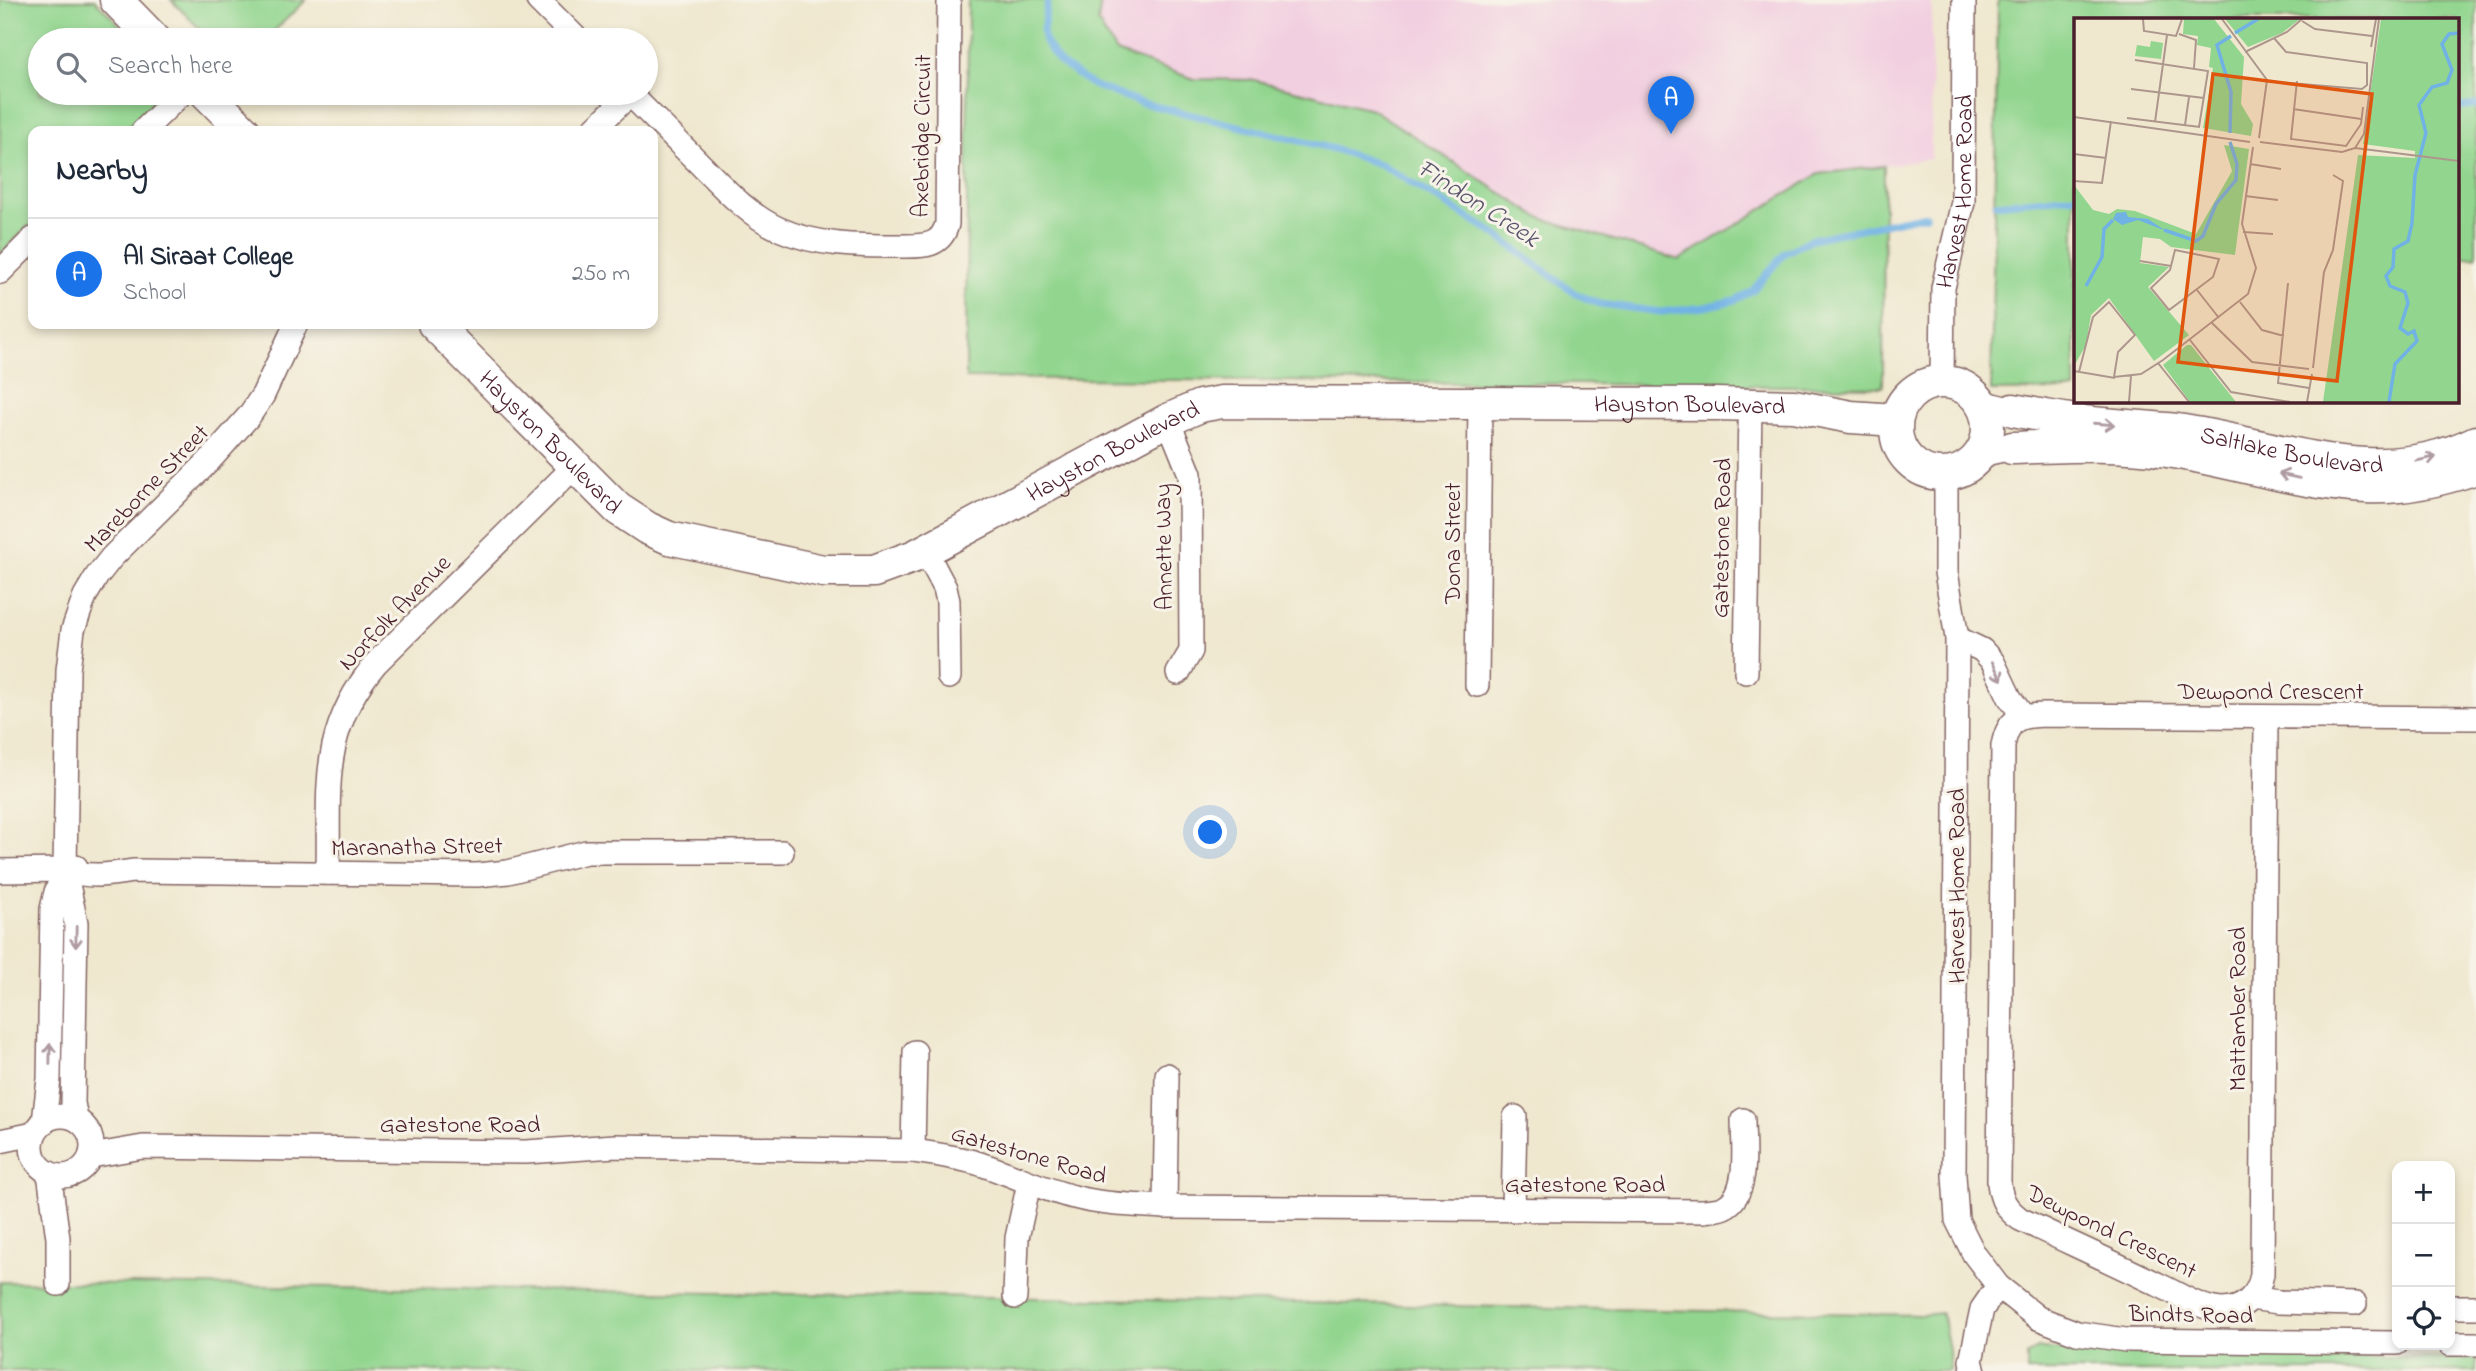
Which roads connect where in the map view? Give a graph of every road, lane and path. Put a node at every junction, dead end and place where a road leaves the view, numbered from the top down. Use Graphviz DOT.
graph roads {
  1 [pos="116,0"];
  2 [pos="538,0"];
  3 [pos="949,0"];
  4 [pos="1964,0"];
  5 [pos="143,28"];
  6 [pos="566,28"];
  7 [pos="170,105"];
  8 [pos="218,105"];
  9 [pos="618,105"];
  10 [pos="642,105"];
  11 [pos="148,126"];
  12 [pos="239,126"];
  13 [pos="597,126"];
  14 [pos="28,244"];
  15 [pos="0,272"];
  16 [pos="293,329"];
  17 [pos="439,329"];
  18 [pos="1942,381"];
  19 [pos="1480,402"];
  20 [pos="1981,402"];
  21 [pos="1750,405"];
  22 [pos="2013,410"];
  23 [pos="1168,420"];
  24 [pos="1896,420"];
  25 [pos="2012,449"];
  26 [pos="2475,452"];
  27 [pos="1980,455"];
  28 [pos="575,467"];
  29 [pos="1947,475"];
  30 [pos="925,550"];
  31 [pos="1957,638"];
  32 [pos="1746,672"];
  33 [pos="1178,673"];
  34 [pos="949,677"];
  35 [pos="1477,685"];
  36 [pos="2023,716"];
  37 [pos="2266,718"];
  38 [pos="2476,718"];
  39 [pos="782,852"];
  40 [pos="65,870"];
  41 [pos="0,871"];
  42 [pos="328,873"];
  43 [pos="915,1052"];
  44 [pos="1167,1075"];
  45 [pos="1515,1117"];
  46 [pos="1743,1120"];
  47 [pos="85,1136"];
  48 [pos="37,1137"];
  49 [pos="0,1141"];
  50 [pos="0,1148"];
  51 [pos="913,1151"];
  52 [pos="60,1174"];
  53 [pos="1029,1183"];
  54 [pos="1165,1207"];
  55 [pos="1513,1210"];
  56 [pos="58,1284"];
  57 [pos="1998,1286"];
  58 [pos="1016,1297"];
  59 [pos="2251,1298"];
  60 [pos="2355,1304"];
  61 [pos="2455,1307"];
  62 [pos="2476,1307"];
  63 [pos="2392,1343"];
  64 [pos="2455,1344"];
  65 [pos="2476,1344"];
  66 [pos="1974,1371"];
  1 -- 5 [label="street"];
  2 -- 6 [label="street"];
  3 -- 10 [label="street, Axebridge Circuit"];
  4 -- 18 [label="street, Harvest Home Road"];
  7 -- 11 [label="street"];
  8 -- 12 [label="street"];
  9 -- 13 [label="street"];
  14 -- 15 [label="street"];
  16 -- 40 [label="street, Mareborne Street"];
  17 -- 28 [label="street, Hayston Boulevard"];
  18 -- 20 [label="street"];
  18 -- 24 [label="street"];
  19 -- 21 [label="street, Hayston Boulevard"];
  19 -- 23 [label="street, Hayston Boulevard"];
  19 -- 35 [label="street, Dona Street"];
  20 -- 22 [label="street, Saltlake Boulevard"];
  20 -- 27 [label="street"];
  21 -- 24 [label="street, Hayston Boulevard"];
  21 -- 32 [label="street, Gatestone Road"];
  22 -- 26 [label="street, Saltlake Boulevard, one-way"];
  23 -- 30 [label="street, Hayston Boulevard"];
  23 -- 33 [label="street, Annette Way"];
  24 -- 29 [label="street"];
  26 -- 25 [label="street, Saltlake Boulevard, one-way"];
  25 -- 27 [label="street, Saltlake Boulevard"];
  27 -- 29 [label="street"];
  28 -- 30 [label="street, Hayston Boulevard"];
  28 -- 42 [label="street, Norfolk Avenue"];
  29 -- 31 [label="street, Harvest Home Road"];
  30 -- 34 [label="street"];
  31 -- 36 [label="street, one-way"];
  31 -- 57 [label="street, Harvest Home Road"];
  36 -- 37 [label="street, Dewpond Crescent"];
  36 -- 59 [label="street, Dewpond Crescent"];
  37 -- 38 [label="street, Dewpond Crescent"];
  37 -- 59 [label="street, Mattamber Road"];
  39 -- 42 [label="street, Maranatha Street"];
  40 -- 41 [label="street, Maranatha Street"];
  40 -- 42 [label="street, Maranatha Street"];
  40 -- 47 [label="street, Mareborne Street, one-way"];
  48 -- 40 [label="street, Mareborne Street, one-way"];
  43 -- 51 [label="street"];
  44 -- 54 [label="street"];
  45 -- 55 [label="street"];
  46 -- 55 [label="street, Gatestone Road"];
  47 -- 48 [label="street"];
  47 -- 51 [label="street, Gatestone Road"];
  47 -- 52 [label="street"];
  48 -- 49 [label="street"];
  48 -- 50 [label="street"];
  48 -- 52 [label="street"];
  51 -- 53 [label="street, Gatestone Road"];
  52 -- 56 [label="street"];
  53 -- 54 [label="street, Gatestone Road"];
  53 -- 58 [label="street"];
  54 -- 55 [label="street, Gatestone Road"];
  57 -- 63 [label="street, Bindts Road"];
  57 -- 66 [label="street"];
  59 -- 60 [label="street, Dewpond Crescent"];
  61 -- 62 [label="street"];
  64 -- 65 [label="street"];
}
